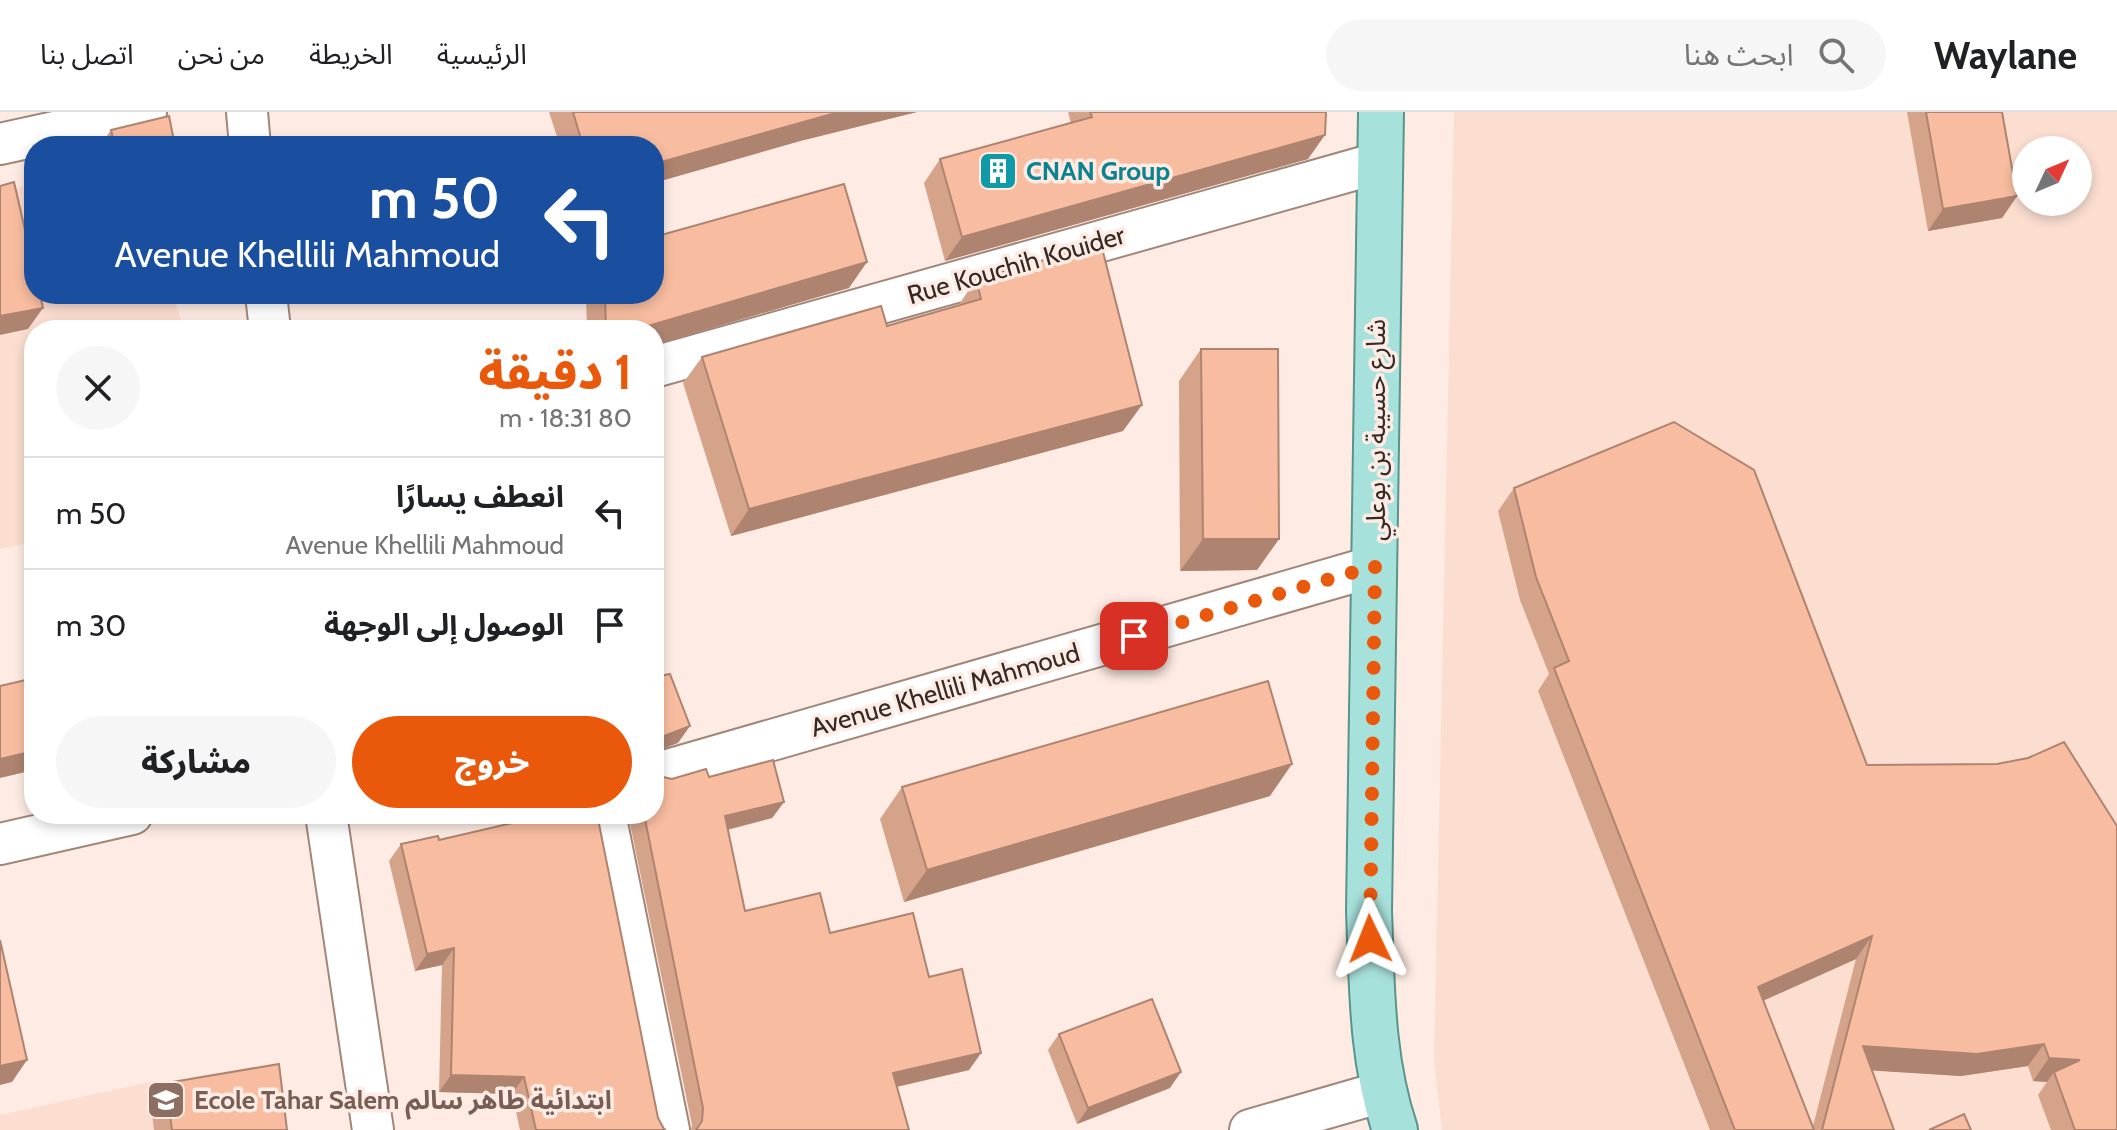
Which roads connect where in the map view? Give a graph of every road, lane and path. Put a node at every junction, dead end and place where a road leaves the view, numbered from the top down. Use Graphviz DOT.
graph roads {
  1 [pos="146,112"];
  2 [pos="247,112"];
  3 [pos="1381,112"];
  4 [pos="36,136"];
  5 [pos="249,136"];
  6 [pos="24,139"];
  7 [pos="0,144"];
  8 [pos="1378,163"];
  9 [pos="664,364"];
  10 [pos="1375,566"];
  11 [pos="664,771"];
  12 [pos="88,824"];
  13 [pos="327,824"];
  14 [pos="607,824"];
  15 [pos="0,844"];
  16 [pos="1389,1111"];
  17 [pos="373,1130"];
  18 [pos="669,1130"];
  19 [pos="1250,1130"];
  1 -- 4 [label="street"];
  2 -- 5 [label="street"];
  3 -- 8 [label="main road, شارع حسيبة بن بوعلي"];
  6 -- 7 [label="street"];
  8 -- 9 [label="street, Rue Kouchih Kouider"];
  8 -- 10 [label="main road, شارع حسيبة بن بوعلي"];
  10 -- 11 [label="street, Avenue Khellili Mahmoud"];
  10 -- 16 [label="main road, شارع حسيبة بن بوعلي"];
  12 -- 15 [label="street"];
  13 -- 17 [label="street"];
  14 -- 18 [label="street"];
  16 -- 19 [label="street"];
}
